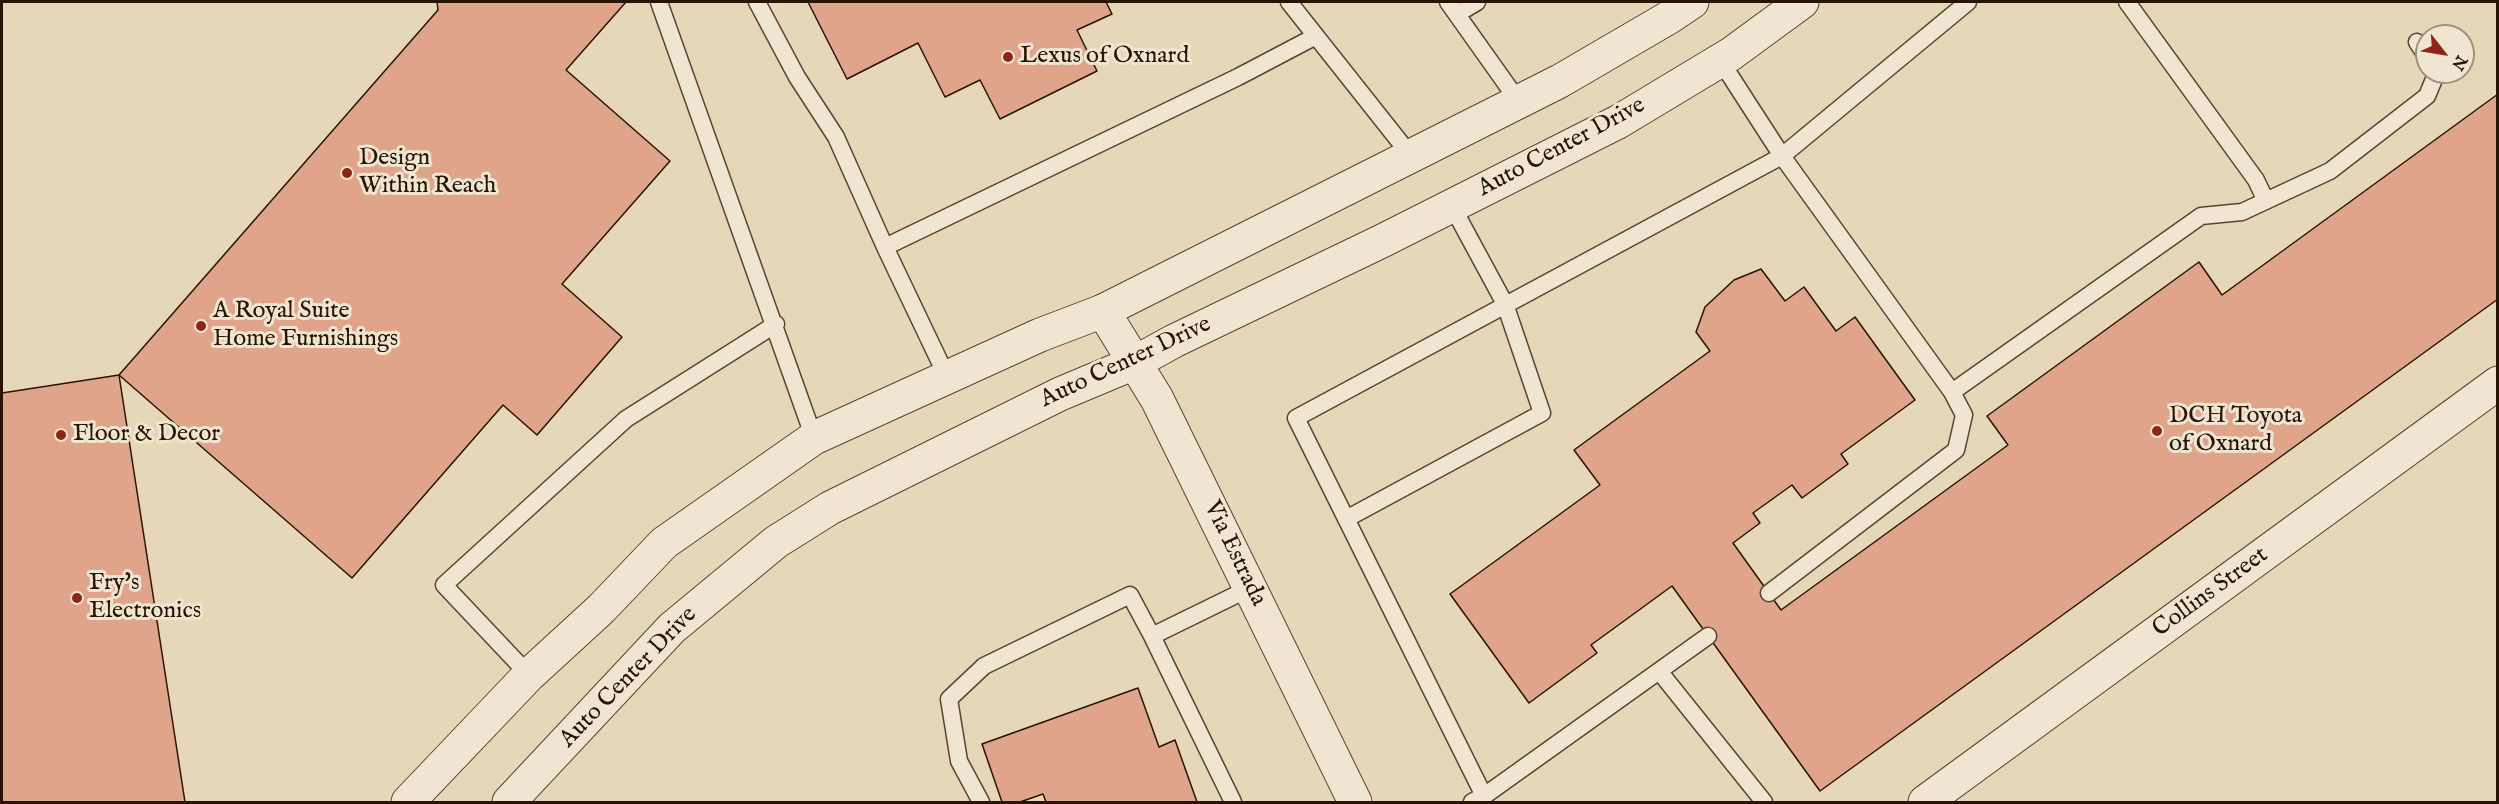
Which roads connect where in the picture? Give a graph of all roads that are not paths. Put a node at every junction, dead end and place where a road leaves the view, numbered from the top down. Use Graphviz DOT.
graph roads {
  1 [pos="659,2"];
  2 [pos="757,2"];
  3 [pos="1289,2"];
  4 [pos="1477,2"];
  5 [pos="1692,2"];
  6 [pos="1802,2"];
  7 [pos="1968,2"];
  8 [pos="2127,2"];
  9 [pos="1453,8"];
  10 [pos="1316,36"];
  11 [pos="1720,60"];
  12 [pos="2432,84"];
  13 [pos="1519,102"];
  14 [pos="1412,156"];
  15 [pos="1782,156"];
  16 [pos="2266,201"];
  17 [pos="1452,206"];
  18 [pos="885,247"];
  19 [pos="1505,304"];
  20 [pos="1102,311"];
  21 [pos="776,324"];
  22 [pos="1134,363"];
  23 [pos="947,377"];
  24 [pos="2498,383"];
  25 [pos="1952,392"];
  26 [pos="814,438"];
  27 [pos="1346,519"];
  28 [pos="1250,588"];
  29 [pos="1769,593"];
  30 [pos="1152,636"];
  31 [pos="1708,636"];
  32 [pos="1659,671"];
  33 [pos="529,675"];
  34 [pos="1478,800"];
  35 [pos="408,802"];
  36 [pos="509,802"];
  37 [pos="981,802"];
  38 [pos="1233,802"];
  39 [pos="1355,802"];
  40 [pos="1764,802"];
  41 [pos="1925,802"];
  1 -- 21 [label="lane"];
  2 -- 18 [label="lane"];
  3 -- 10 [label="lane"];
  4 -- 9 [label="lane"];
  5 -- 13 [label="street"];
  6 -- 11 [label="street, Auto Center Drive"];
  7 -- 15 [label="lane"];
  8 -- 16 [label="lane"];
  9 -- 13 [label="lane"];
  10 -- 14 [label="lane"];
  10 -- 18 [label="lane"];
  11 -- 15 [label="lane"];
  11 -- 17 [label="street, Auto Center Drive"];
  12 -- 16 [label="lane"];
  13 -- 14 [label="street"];
  14 -- 20 [label="street"];
  15 -- 19 [label="lane"];
  15 -- 25 [label="lane"];
  16 -- 25 [label="lane"];
  17 -- 19 [label="lane"];
  17 -- 22 [label="street, Auto Center Drive"];
  18 -- 23 [label="lane"];
  19 -- 27 [label="lane"];
  19 -- 27 [label="lane"];
  20 -- 22 [label="street, Via Estrada"];
  20 -- 23 [label="street"];
  21 -- 26 [label="lane"];
  21 -- 33 [label="lane"];
  22 -- 28 [label="street, Via Estrada"];
  22 -- 36 [label="street, Auto Center Drive"];
  23 -- 26 [label="street"];
  24 -- 41 [label="street, Collins Street"];
  25 -- 29 [label="lane"];
  26 -- 33 [label="street"];
  27 -- 34 [label="lane"];
  28 -- 30 [label="lane"];
  28 -- 39 [label="street, Via Estrada"];
  30 -- 37 [label="lane"];
  30 -- 38 [label="lane"];
  31 -- 32 [label="lane"];
  32 -- 34 [label="lane"];
  32 -- 40 [label="lane"];
  33 -- 35 [label="street"];
}
